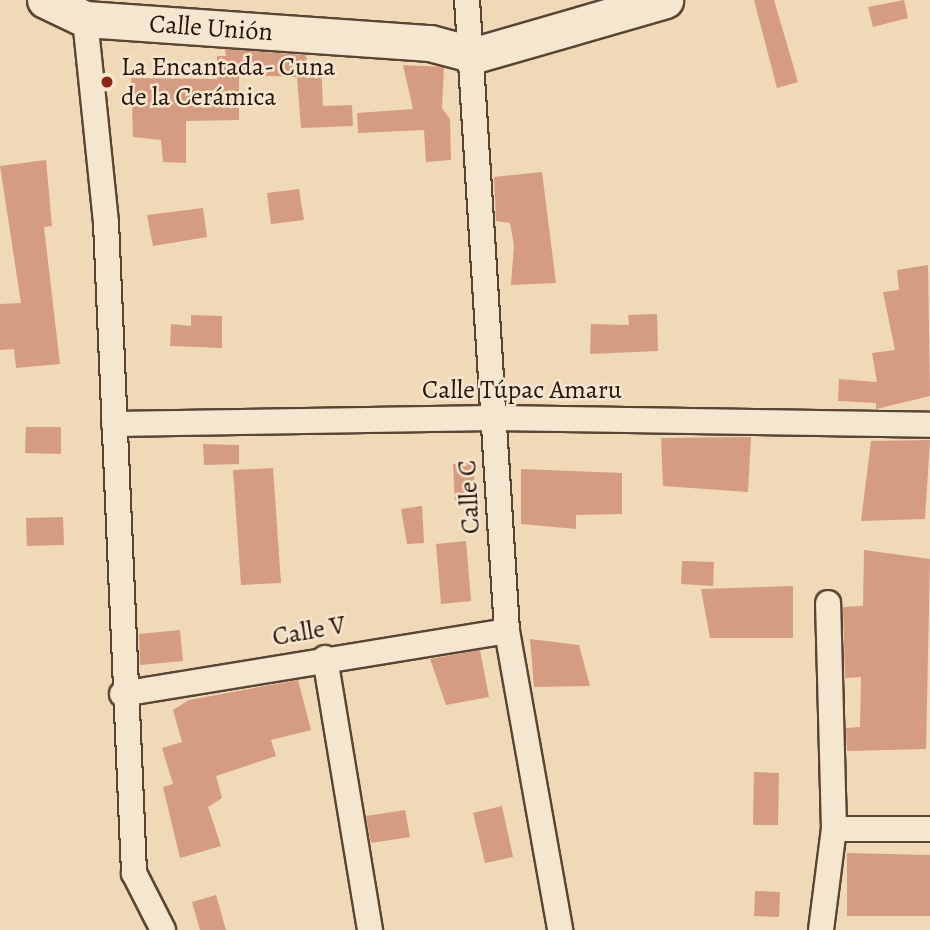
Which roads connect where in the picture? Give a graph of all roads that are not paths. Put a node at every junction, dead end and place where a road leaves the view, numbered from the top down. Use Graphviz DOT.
graph roads {
  1 [pos="45,0"];
  2 [pos="467,0"];
  3 [pos="665,0"];
  4 [pos="85,19"];
  5 [pos="475,55"];
  6 [pos="494,418"];
  7 [pos="114,424"];
  8 [pos="930,425"];
  9 [pos="828,603"];
  10 [pos="507,631"];
  11 [pos="325,657"];
  12 [pos="122,694"];
  13 [pos="834,829"];
  14 [pos="930,829"];
  15 [pos="163,930"];
  16 [pos="370,930"];
  17 [pos="560,930"];
  18 [pos="821,930"];
  1 -- 4 [label="main road, Calle Unión"];
  2 -- 5 [label="street, Calle C"];
  3 -- 5 [label="main road"];
  4 -- 5 [label="main road, Calle Unión"];
  4 -- 7 [label="street"];
  5 -- 6 [label="street, Calle C"];
  6 -- 7 [label="street, Calle Túpac Amaru"];
  6 -- 8 [label="street, Calle Túpac Amaru"];
  6 -- 10 [label="street, Calle C"];
  7 -- 12 [label="street"];
  9 -- 13 [label="street"];
  10 -- 11 [label="street, Calle V"];
  10 -- 17 [label="street, Calle C"];
  11 -- 12 [label="street, Calle V"];
  11 -- 16 [label="street"];
  12 -- 15 [label="street"];
  13 -- 14 [label="street"];
  13 -- 18 [label="street"];
}
